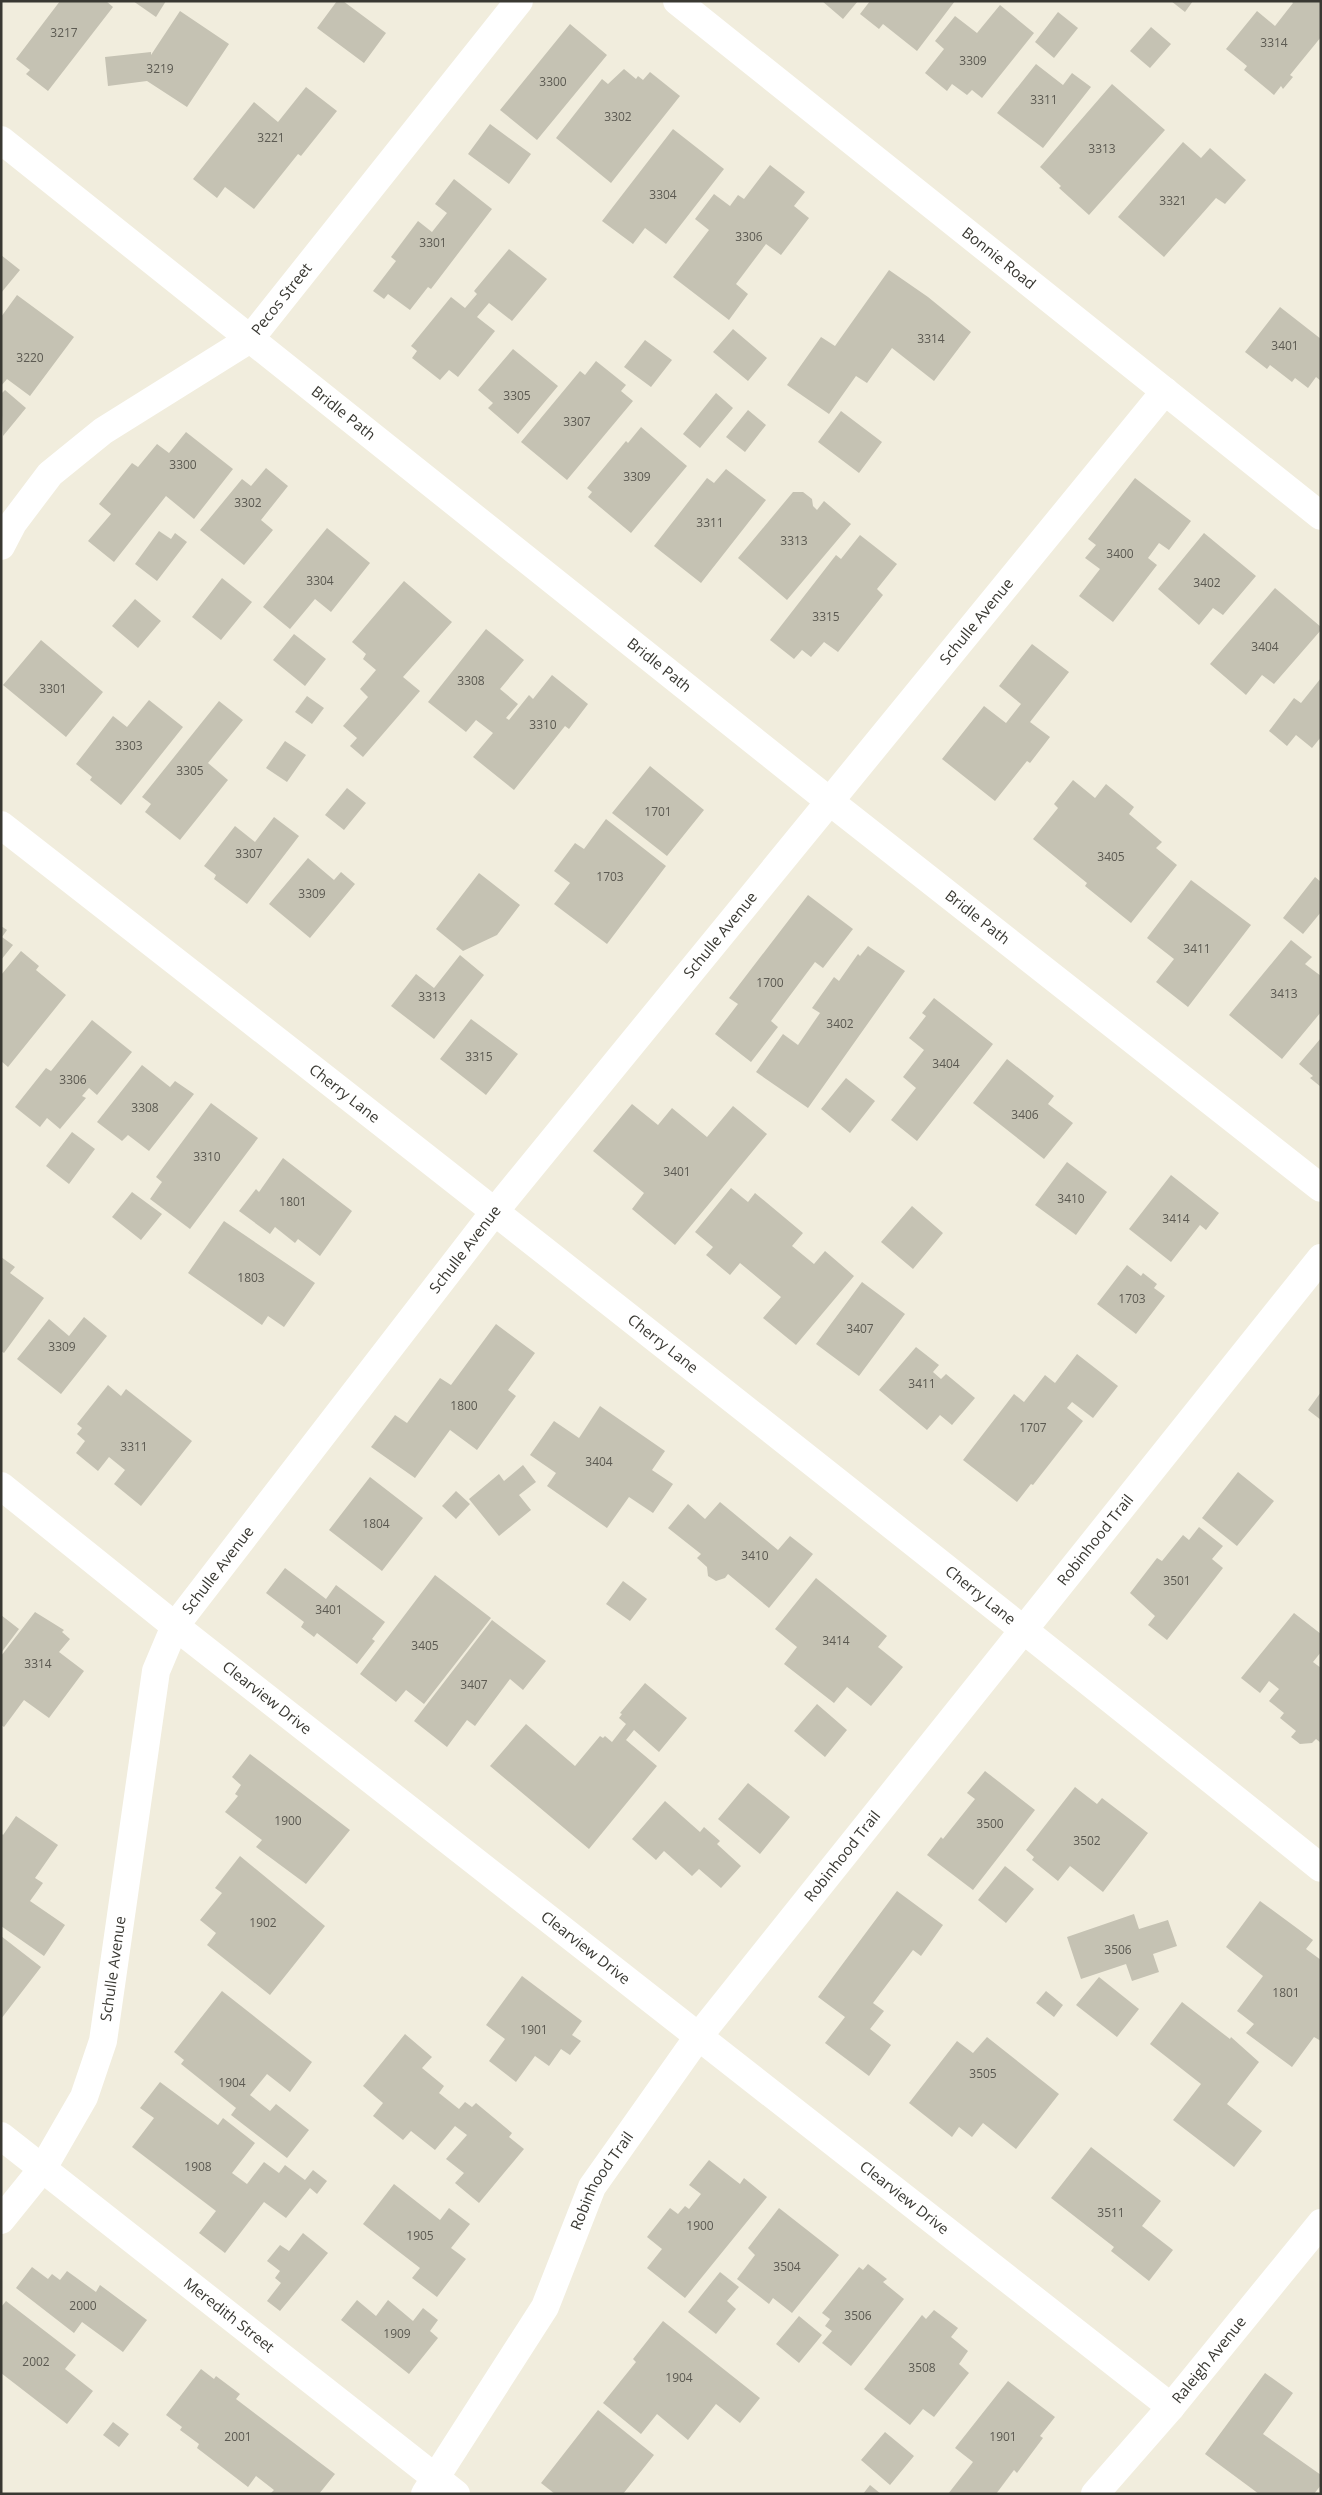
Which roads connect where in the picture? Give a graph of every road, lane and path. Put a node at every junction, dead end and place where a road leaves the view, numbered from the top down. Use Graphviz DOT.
graph roads {
  1 [pos="519,1"];
  2 [pos="677,1"];
  3 [pos="1,140"];
  4 [pos="250,339"];
  5 [pos="1165,391"];
  6 [pos="1321,516"];
  7 [pos="1,546"];
  8 [pos="828,800"];
  9 [pos="1,825"];
  10 [pos="1321,1188"];
  11 [pos="495,1211"];
  12 [pos="1321,1258"];
  13 [pos="1,1486"];
  14 [pos="175,1626"];
  15 [pos="1025,1630"];
  16 [pos="1321,1868"];
  17 [pos="698,2037"];
  18 [pos="1,2136"];
  19 [pos="43,2168"];
  20 [pos="1,2220"];
  21 [pos="1321,2223"];
  22 [pos="1171,2407"];
  23 [pos="439,2488"];
  24 [pos="1095,2494"];
  1 -- 4 [label="street, Pecos Street"];
  2 -- 5 [label="street, Bonnie Road"];
  3 -- 4 [label="street, Bridle Path"];
  4 -- 7 [label="street, Pecos Street"];
  4 -- 8 [label="street, Bridle Path"];
  5 -- 6 [label="street, Bonnie Road"];
  5 -- 8 [label="street, Schulle Avenue"];
  8 -- 10 [label="street, Bridle Path"];
  8 -- 11 [label="street, Schulle Avenue"];
  9 -- 11 [label="street, Cherry Lane"];
  11 -- 14 [label="street, Schulle Avenue"];
  11 -- 15 [label="street, Cherry Lane"];
  12 -- 15 [label="street, Robinhood Trail"];
  13 -- 14 [label="street, Clearview Drive"];
  14 -- 17 [label="street, Clearview Drive"];
  14 -- 19 [label="street, Schulle Avenue"];
  15 -- 16 [label="street, Cherry Lane"];
  15 -- 17 [label="street, Robinhood Trail"];
  17 -- 22 [label="street, Clearview Drive"];
  17 -- 23 [label="street, Robinhood Trail"];
  18 -- 19 [label="street, Meredith Street"];
  19 -- 20 [label="street, Schulle Avenue"];
  19 -- 23 [label="street, Meredith Street"];
  21 -- 22 [label="street, Raleigh Avenue"];
  22 -- 24 [label="street, Raleigh Avenue"];
}
